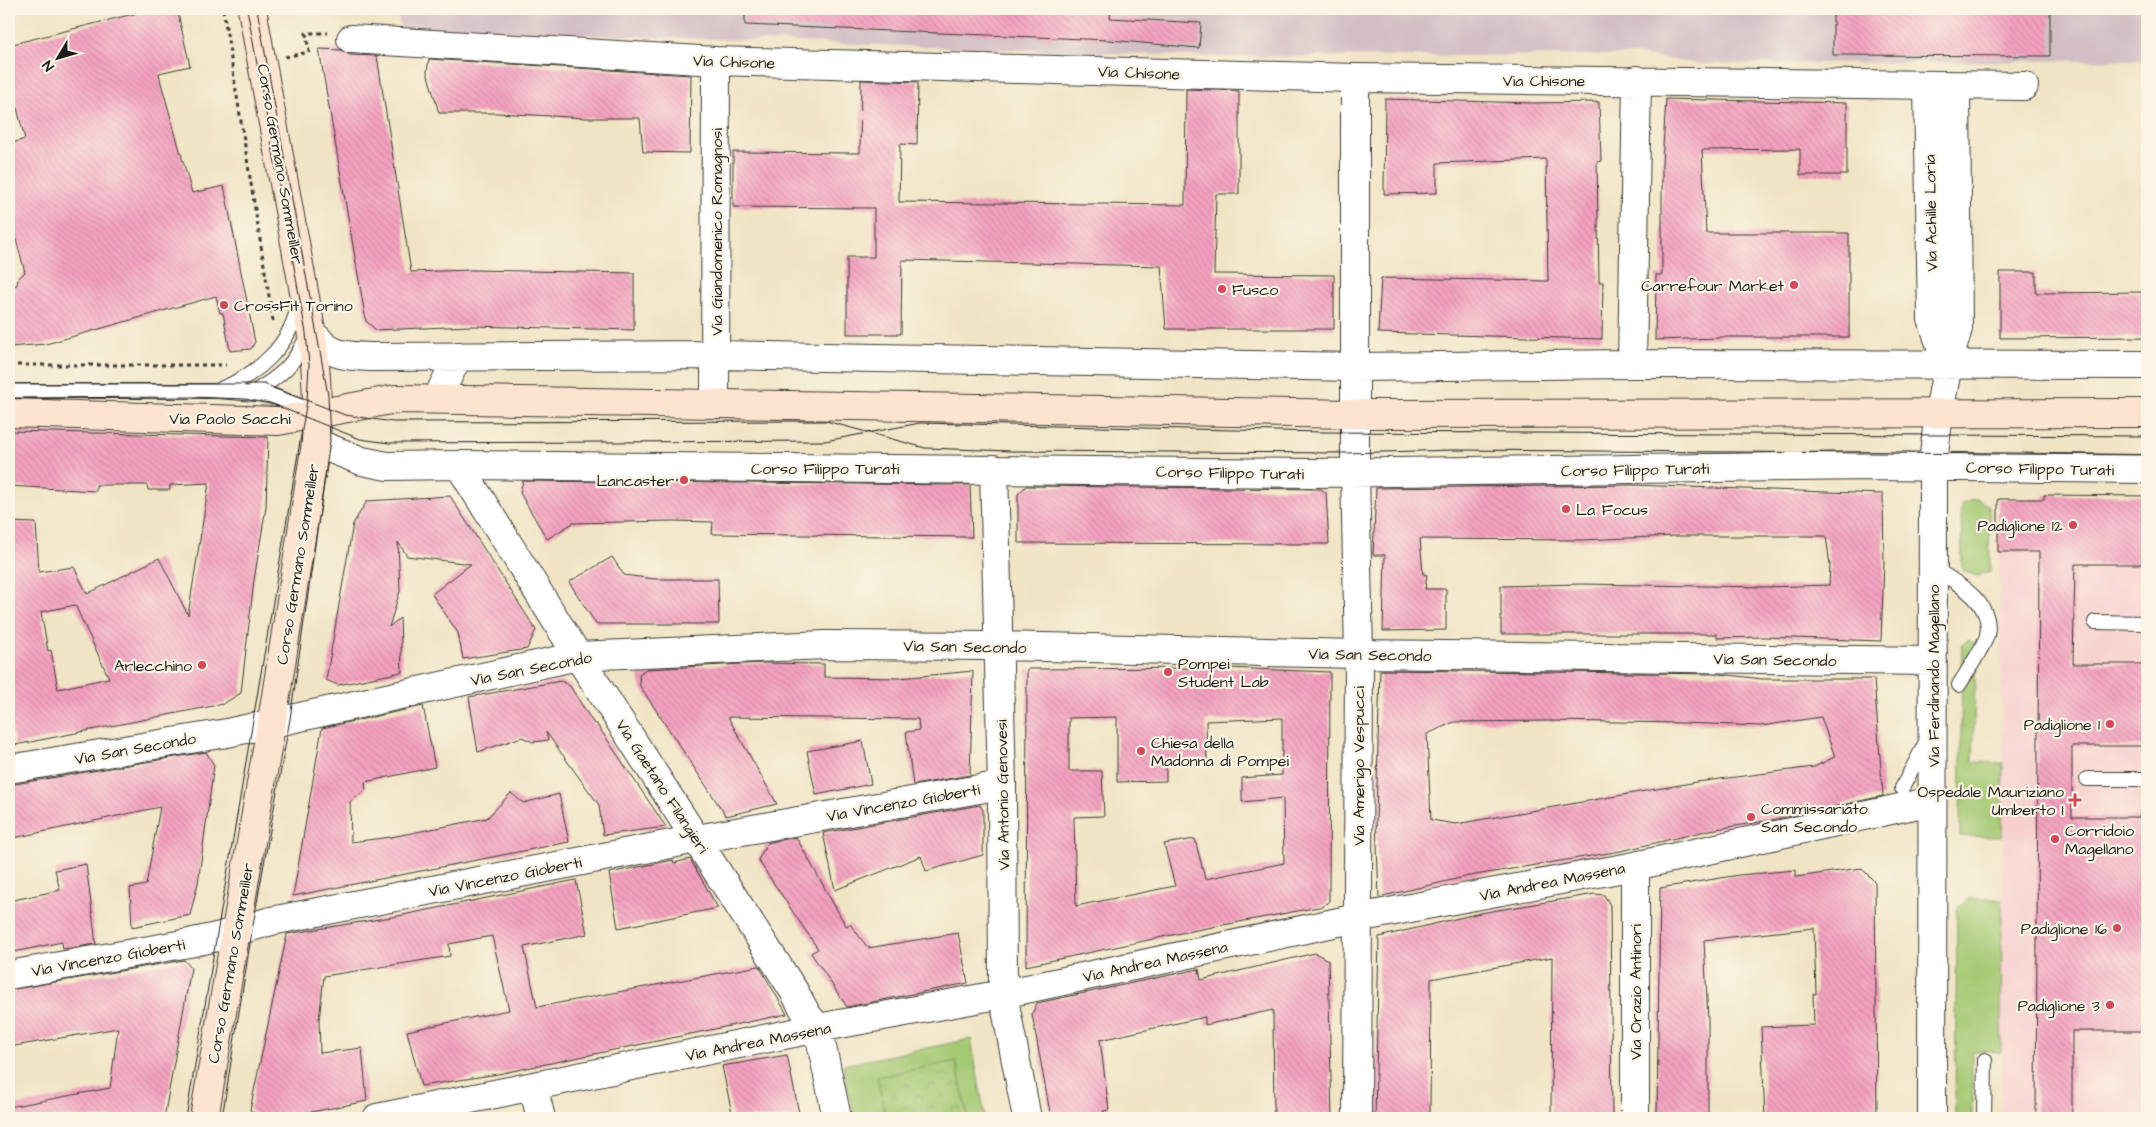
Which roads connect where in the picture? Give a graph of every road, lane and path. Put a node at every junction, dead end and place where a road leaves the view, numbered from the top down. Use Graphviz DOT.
graph roads {
  1 [pos="223,9"];
  2 [pos="252,9"];
  3 [pos="344,36"];
  4 [pos="308,52"];
  5 [pos="716,61"];
  6 [pos="1355,78"];
  7 [pos="1637,80"];
  8 [pos="1928,85"];
  9 [pos="1956,86"];
  10 [pos="2024,86"];
  11 [pos="302,283"];
  12 [pos="274,329"];
  13 [pos="313,332"];
  14 [pos="716,355"];
  15 [pos="458,356"];
  16 [pos="1632,364"];
  17 [pos="9,365"];
  18 [pos="231,365"];
  19 [pos="2147,365"];
  20 [pos="1947,366"];
  21 [pos="1356,367"];
  22 [pos="9,391"];
  23 [pos="216,391"];
  24 [pos="252,393"];
  25 [pos="437,399"];
  26 [pos="715,404"];
  27 [pos="9,413"];
  28 [pos="1938,413"];
  29 [pos="2147,413"];
  30 [pos="1357,414"];
  31 [pos="311,415"];
  32 [pos="316,443"];
  33 [pos="459,465"];
  34 [pos="1933,466"];
  35 [pos="994,469"];
  36 [pos="2147,469"];
  37 [pos="1355,472"];
  38 [pos="1933,568"];
  39 [pos="2095,622"];
  40 [pos="2147,623"];
  41 [pos="998,646"];
  42 [pos="1359,654"];
  43 [pos="578,656"];
  44 [pos="1932,661"];
  45 [pos="1959,685"];
  46 [pos="271,724"];
  47 [pos="1925,744"];
  48 [pos="9,769"];
  49 [pos="2087,779"];
  50 [pos="2147,779"];
  51 [pos="1002,785"];
  52 [pos="1902,788"];
  53 [pos="1932,801"];
  54 [pos="697,839"];
  55 [pos="1635,866"];
  56 [pos="1357,918"];
  57 [pos="236,931"];
  58 [pos="9,974"];
  59 [pos="1004,994"];
  60 [pos="818,1028"];
  61 [pos="1985,1060"];
  62 [pos="533,1086"];
  63 [pos="204,1118"];
  64 [pos="377,1118"];
  65 [pos="541,1118"];
  66 [pos="836,1118"];
  67 [pos="1027,1118"];
  68 [pos="1357,1118"];
  69 [pos="1635,1118"];
  70 [pos="1932,1118"];
  71 [pos="1984,1118"];
  1 -- 12 [label="path"];
  2 -- 11 [label="main road, Corso Germano Sommeiller"];
  3 -- 4 [label="path"];
  3 -- 5 [label="street, Via Chisone"];
  5 -- 6 [label="street, Via Chisone"];
  5 -- 14 [label="street, Via Giandomenico Romagnosi"];
  6 -- 7 [label="street, Via Chisone"];
  6 -- 21 [label="street"];
  7 -- 8 [label="street, Via Chisone"];
  7 -- 16 [label="street"];
  8 -- 9 [label="street"];
  8 -- 20 [label="street, Via Achille Loria"];
  9 -- 10 [label="street"];
  9 -- 20 [label="street, Via Achille Loria"];
  11 -- 13 [label="main road, Corso Germano Sommeiller"];
  11 -- 23 [label="lane"];
  13 -- 15 [label="street"];
  13 -- 24 [label="lane"];
  13 -- 31 [label="main road, Corso Germano Sommeiller"];
  14 -- 15 [label="street"];
  14 -- 21 [label="street"];
  14 -- 26 [label="street, Via Giandomenico Romagnosi"];
  15 -- 25 [label="street"];
  16 -- 20 [label="street"];
  16 -- 21 [label="street"];
  17 -- 18 [label="path"];
  19 -- 20 [label="street"];
  20 -- 28 [label="street, Via Achille Loria"];
  21 -- 30 [label="street"];
  22 -- 23 [label="lane, Via Paolo Sacchi"];
  23 -- 24 [label="lane, Via Paolo Sacchi"];
  24 -- 31 [label="lane, Via Paolo Sacchi"];
  25 -- 26 [label="main road"];
  25 -- 31 [label="main road"];
  26 -- 30 [label="main road"];
  27 -- 31 [label="main road, Via Paolo Sacchi"];
  28 -- 29 [label="main road"];
  28 -- 30 [label="main road"];
  28 -- 34 [label="street, Via Ferdinando Magellano"];
  30 -- 37 [label="street, Via Amerigo Vespucci"];
  31 -- 32 [label="main road, Corso Germano Sommeiller"];
  32 -- 33 [label="street, Corso Filippo Turati"];
  32 -- 46 [label="main road, Corso Germano Sommeiller"];
  33 -- 35 [label="street, Corso Filippo Turati"];
  33 -- 43 [label="street, Via Gaetano Filangieri"];
  34 -- 36 [label="street, Corso Filippo Turati"];
  34 -- 37 [label="street, Corso Filippo Turati"];
  34 -- 38 [label="street, Via Ferdinando Magellano"];
  35 -- 37 [label="street, Corso Filippo Turati"];
  35 -- 41 [label="street, Via Antonio Genovesi"];
  37 -- 42 [label="street, Via Amerigo Vespucci"];
  38 -- 44 [label="street, Via Ferdinando Magellano"];
  38 -- 45 [label="lane"];
  39 -- 40 [label="lane"];
  41 -- 42 [label="street, Via San Secondo"];
  41 -- 43 [label="street, Via San Secondo"];
  41 -- 51 [label="street, Via Antonio Genovesi"];
  42 -- 44 [label="street, Via San Secondo"];
  42 -- 56 [label="street, Via Amerigo Vespucci"];
  43 -- 46 [label="street, Via San Secondo"];
  43 -- 54 [label="street, Via Gaetano Filangieri"];
  44 -- 53 [label="street, Via Ferdinando Magellano"];
  46 -- 48 [label="street, Via San Secondo"];
  46 -- 57 [label="main road, Corso Germano Sommeiller"];
  47 -- 52 [label="lane"];
  49 -- 50 [label="lane"];
  51 -- 54 [label="street, Via Vincenzo Gioberti"];
  51 -- 59 [label="street, Via Antonio Genovesi"];
  53 -- 55 [label="street, Via Andrea Massena"];
  53 -- 70 [label="street, Via Ferdinando Magellano"];
  54 -- 57 [label="street, Via Vincenzo Gioberti"];
  54 -- 60 [label="street, Via Gaetano Filangieri"];
  55 -- 56 [label="street, Via Andrea Massena"];
  55 -- 69 [label="street, Via Orazio Antinori"];
  56 -- 59 [label="street, Via Andrea Massena"];
  56 -- 68 [label="street, Via Amerigo Vespucci"];
  57 -- 58 [label="street, Via Vincenzo Gioberti"];
  57 -- 63 [label="main road, Corso Germano Sommeiller"];
  59 -- 60 [label="street, Via Andrea Massena"];
  59 -- 67 [label="street, Via Antonio Genovesi"];
  60 -- 62 [label="street, Via Andrea Massena"];
  60 -- 66 [label="street, Via Gaetano Filangieri"];
  61 -- 71 [label="lane"];
  62 -- 64 [label="street, Via Andrea Massena"];
  62 -- 65 [label="street"];
}
